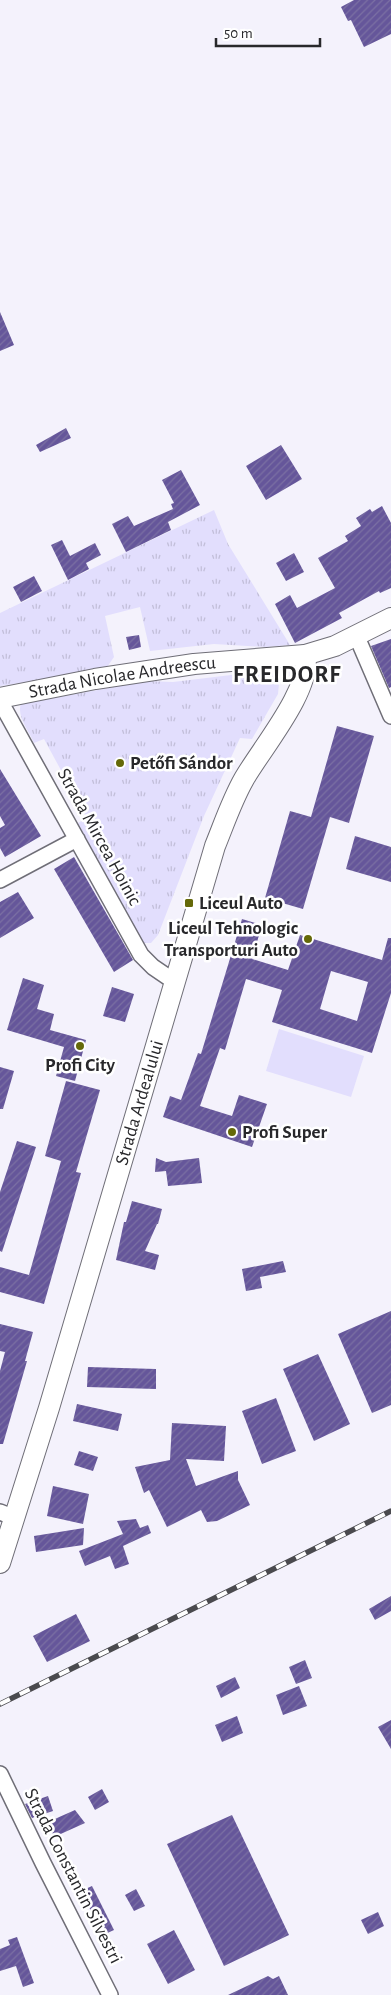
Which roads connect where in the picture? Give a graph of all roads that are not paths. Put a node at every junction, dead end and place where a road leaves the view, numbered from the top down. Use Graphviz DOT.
graph roads {
  1 [pos="391,618"];
  2 [pos="357,636"];
  3 [pos="305,655"];
  4 [pos="0,699"];
  5 [pos="391,716"];
  6 [pos="77,839"];
  7 [pos="0,880"];
  8 [pos="175,982"];
  9 [pos="8,1515"];
  10 [pos="0,1563"];
  11 [pos="0,1774"];
  12 [pos="110,1995"];
  1 -- 2 [label="street, Strada Nicolae Andreescu"];
  2 -- 3 [label="street, Strada Nicolae Andreescu"];
  2 -- 5 [label="street"];
  3 -- 4 [label="street, Strada Nicolae Andreescu"];
  3 -- 8 [label="street, Strada Ardealului"];
  4 -- 6 [label="street, Strada Mircea Hoinic"];
  6 -- 7 [label="street"];
  6 -- 8 [label="street, Strada Mircea Hoinic"];
  8 -- 9 [label="street, Strada Ardealului"];
  9 -- 10 [label="street, Strada Ardealului"];
  11 -- 12 [label="street, Strada Constantin Silvestri"];
}
